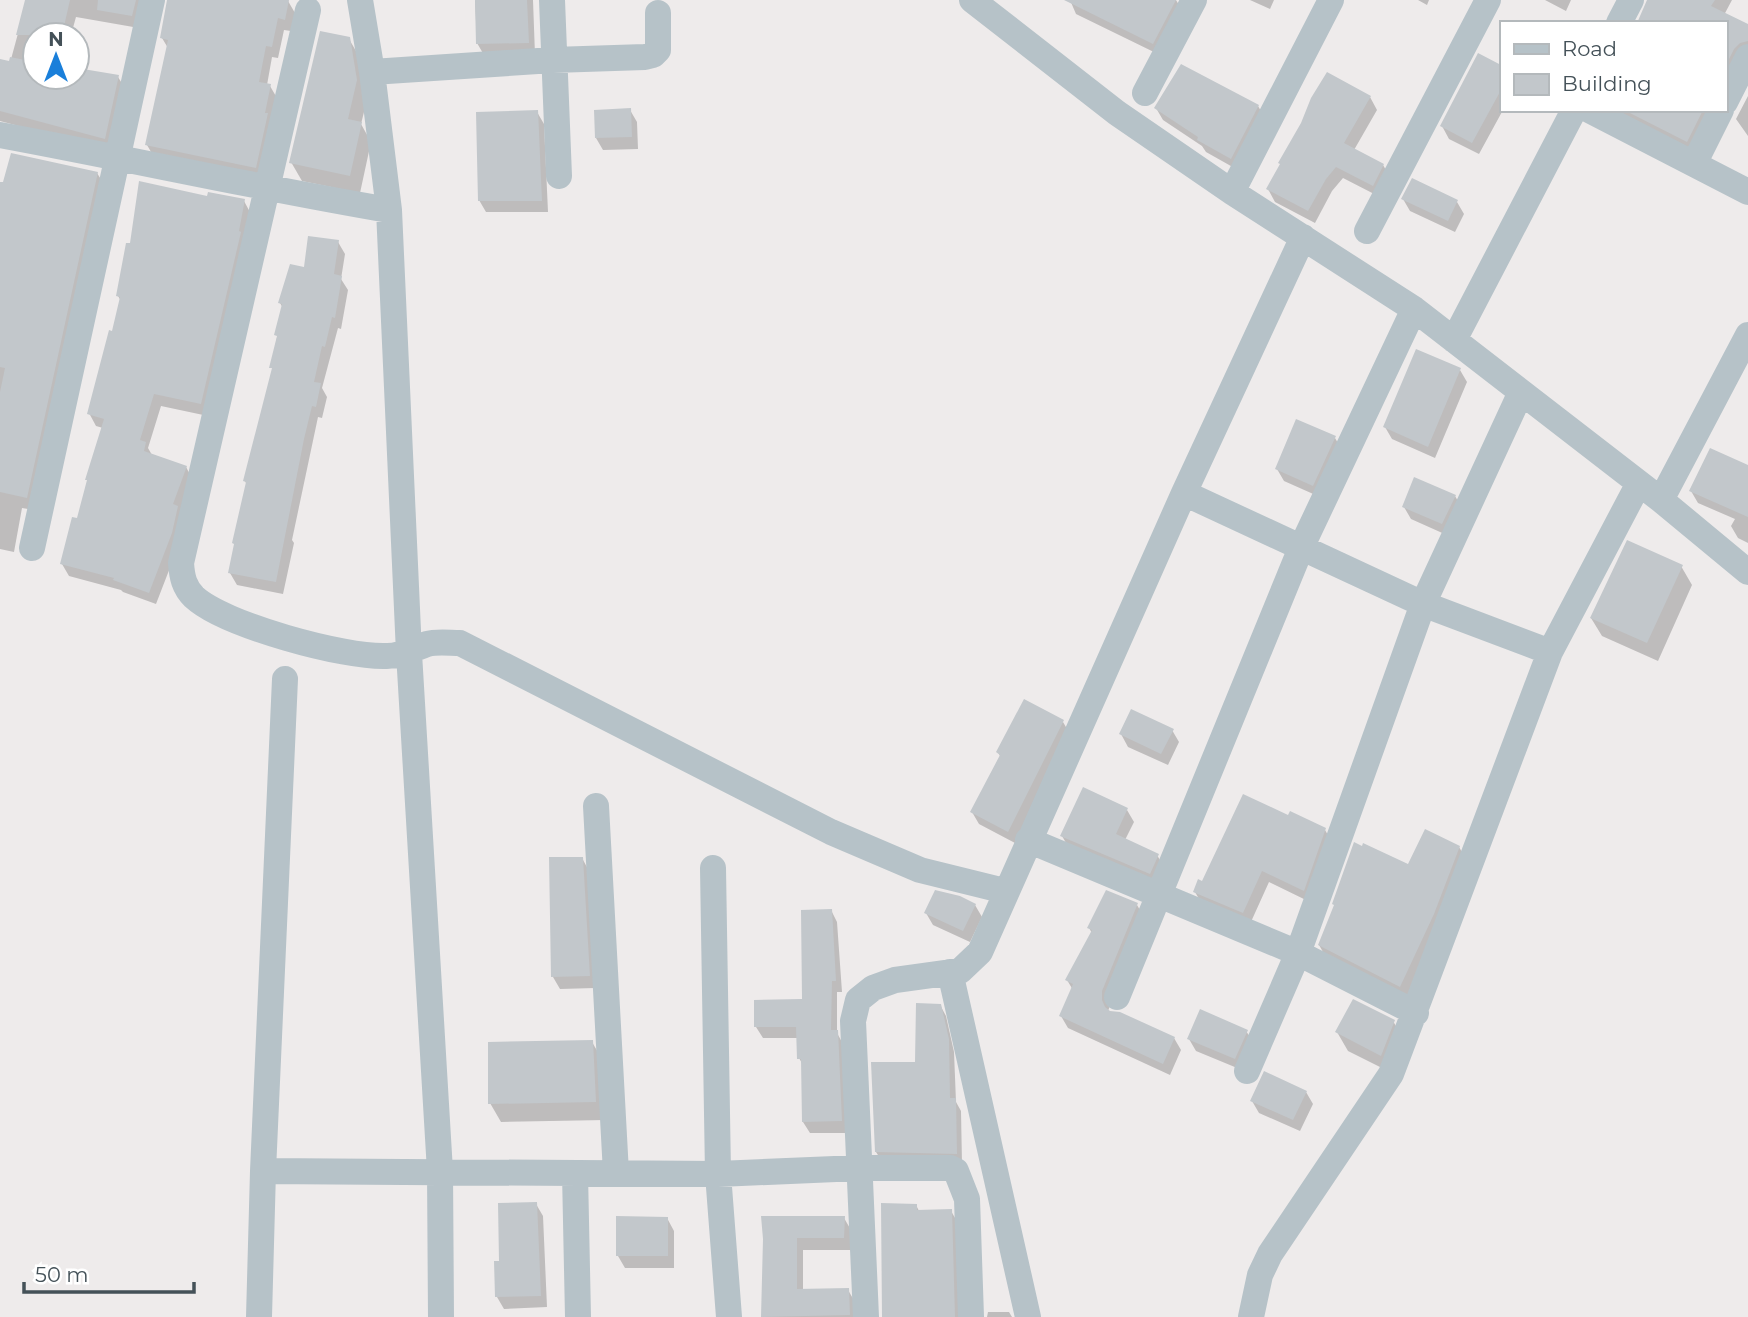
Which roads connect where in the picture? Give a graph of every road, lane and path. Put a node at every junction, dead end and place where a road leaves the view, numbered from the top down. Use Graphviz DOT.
graph roads {
  1 [pos="152,0"];
  2 [pos="360,0"];
  3 [pos="552,0"];
  4 [pos="972,0"];
  5 [pos="1194,0"];
  6 [pos="1331,0"];
  7 [pos="1488,0"];
  8 [pos="1631,0"];
  9 [pos="308,10"];
  10 [pos="658,13"];
  11 [pos="1620,21"];
  12 [pos="1748,57"];
  13 [pos="553,60"];
  14 [pos="372,72"];
  15 [pos="1145,93"];
  16 [pos="1727,98"];
  17 [pos="1573,112"];
  18 [pos="1593,112"];
  19 [pos="1720,112"];
  20 [pos="0,135"];
  21 [pos="118,157"];
  22 [pos="1694,164"];
  23 [pos="559,176"];
  24 [pos="268,189"];
  25 [pos="1232,192"];
  26 [pos="1748,192"];
  27 [pos="389,210"];
  28 [pos="1367,231"];
  29 [pos="1303,237"];
  30 [pos="1415,309"];
  31 [pos="1748,335"];
  32 [pos="1454,340"];
  33 [pos="1521,392"];
  34 [pos="1639,483"];
  35 [pos="1184,493"];
  36 [pos="1661,500"];
  37 [pos="32,548"];
  38 [pos="1301,548"];
  39 [pos="1748,572"];
  40 [pos="1423,604"];
  41 [pos="1550,652"];
  42 [pos="409,653"];
  43 [pos="285,679"];
  44 [pos="596,806"];
  45 [pos="1028,841"];
  46 [pos="713,868"];
  47 [pos="1005,891"];
  48 [pos="1158,894"];
  49 [pos="1298,953"];
  50 [pos="950,972"];
  51 [pos="1117,997"];
  52 [pos="1416,1013"];
  53 [pos="1247,1071"];
  54 [pos="263,1171"];
  55 [pos="616,1173"];
  56 [pos="860,1176"];
  57 [pos="719,1180"];
  58 [pos="440,1181"];
  59 [pos="575,1181"];
  60 [pos="259,1317"];
  61 [pos="440,1317"];
  62 [pos="578,1317"];
  63 [pos="729,1317"];
  64 [pos="866,1317"];
  65 [pos="971,1317"];
  66 [pos="1028,1317"];
  67 [pos="1251,1317"];
  1 -- 21 [label="street"];
  2 -- 14 [label="street"];
  3 -- 13 [label="street"];
  4 -- 25 [label="street"];
  5 -- 15 [label="street"];
  6 -- 25 [label="street"];
  7 -- 28 [label="street"];
  8 -- 11 [label="street"];
  9 -- 24 [label="street"];
  10 -- 13 [label="street"];
  12 -- 16 [label="street"];
  13 -- 14 [label="street"];
  13 -- 23 [label="street"];
  14 -- 27 [label="street"];
  17 -- 32 [label="street"];
  18 -- 22 [label="street"];
  19 -- 22 [label="street"];
  20 -- 21 [label="street"];
  21 -- 24 [label="street"];
  21 -- 37 [label="street"];
  22 -- 26 [label="street"];
  24 -- 27 [label="street"];
  24 -- 42 [label="street"];
  25 -- 29 [label="street"];
  27 -- 42 [label="street"];
  29 -- 30 [label="street"];
  29 -- 35 [label="street"];
  30 -- 32 [label="street"];
  30 -- 38 [label="street"];
  31 -- 36 [label="street"];
  32 -- 33 [label="street"];
  33 -- 34 [label="street"];
  33 -- 40 [label="street"];
  34 -- 36 [label="street"];
  34 -- 41 [label="street"];
  35 -- 38 [label="street"];
  35 -- 45 [label="street"];
  36 -- 39 [label="street"];
  38 -- 40 [label="street"];
  38 -- 48 [label="street"];
  40 -- 41 [label="street"];
  40 -- 49 [label="street"];
  41 -- 52 [label="street"];
  42 -- 47 [label="street"];
  42 -- 58 [label="street"];
  43 -- 54 [label="street"];
  44 -- 55 [label="street"];
  45 -- 47 [label="street"];
  45 -- 48 [label="street"];
  46 -- 57 [label="street"];
  47 -- 50 [label="street"];
  48 -- 49 [label="street"];
  48 -- 51 [label="street"];
  49 -- 52 [label="street"];
  49 -- 53 [label="street"];
  50 -- 56 [label="street"];
  50 -- 66 [label="street"];
  52 -- 67 [label="street"];
  54 -- 58 [label="street"];
  54 -- 60 [label="street"];
  55 -- 57 [label="street"];
  55 -- 59 [label="street"];
  56 -- 57 [label="street"];
  56 -- 64 [label="street"];
  56 -- 65 [label="street"];
  57 -- 59 [label="street"];
  57 -- 63 [label="street"];
  58 -- 59 [label="street"];
  58 -- 61 [label="street"];
  59 -- 62 [label="street"];
}
